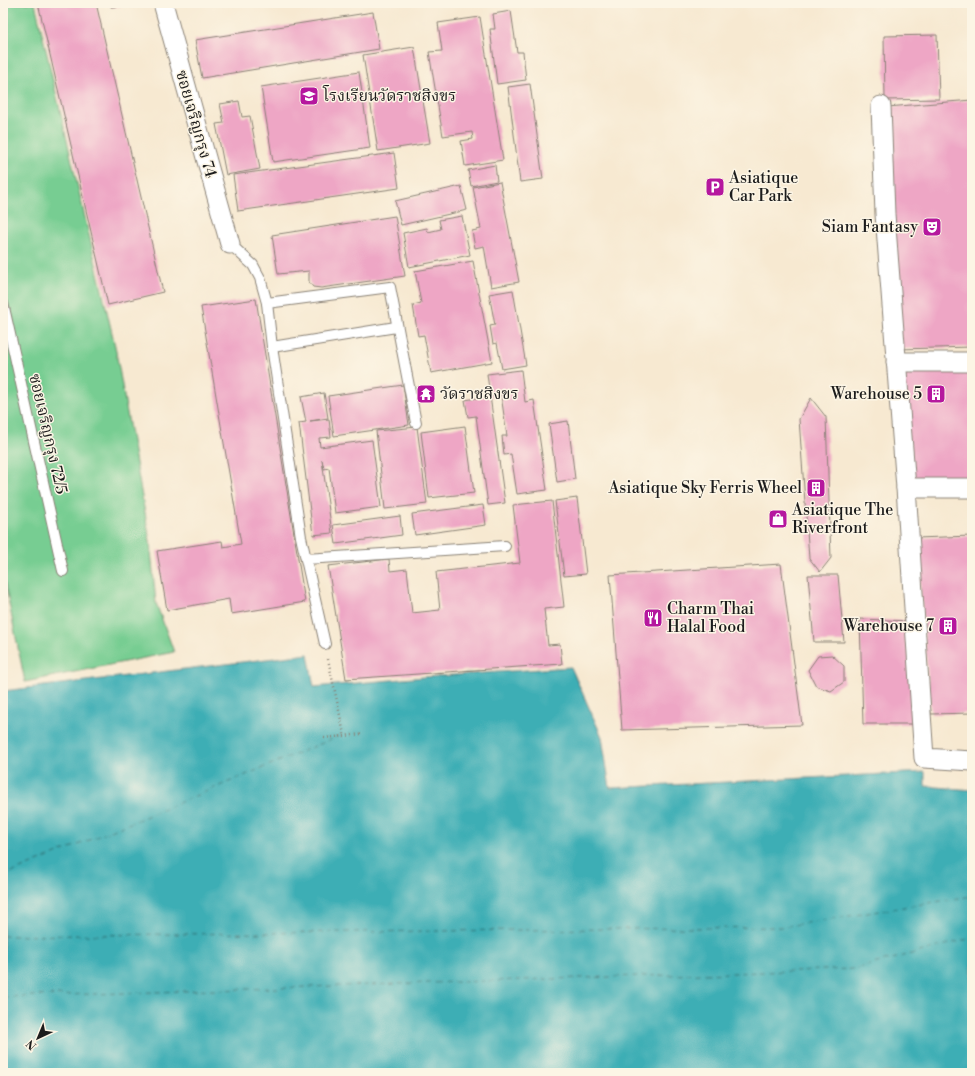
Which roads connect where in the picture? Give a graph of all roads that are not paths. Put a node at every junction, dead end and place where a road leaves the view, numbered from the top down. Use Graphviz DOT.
graph roads {
  1 [pos="163,3"];
  2 [pos="881,106"];
  3 [pos="230,244"];
  4 [pos="3,303"];
  5 [pos="267,303"];
  6 [pos="396,327"];
  7 [pos="272,347"];
  8 [pos="896,362"];
  9 [pos="972,362"];
  10 [pos="416,423"];
  11 [pos="906,488"];
  12 [pos="972,488"];
  13 [pos="505,546"];
  14 [pos="306,559"];
  15 [pos="63,571"];
  16 [pos="325,644"];
  17 [pos="972,761"];
  1 -- 3 [label="street, ซอยเจริญกรุง 74"];
  2 -- 8 [label="street"];
  3 -- 5 [label="lane"];
  4 -- 15 [label="lane, ซอยเจริญกรุง 72/5"];
  5 -- 6 [label="lane"];
  5 -- 7 [label="lane"];
  6 -- 7 [label="lane"];
  6 -- 10 [label="lane"];
  7 -- 14 [label="lane"];
  8 -- 9 [label="street"];
  8 -- 11 [label="street"];
  11 -- 12 [label="street"];
  11 -- 17 [label="street"];
  13 -- 14 [label="lane"];
  14 -- 16 [label="lane"];
}
